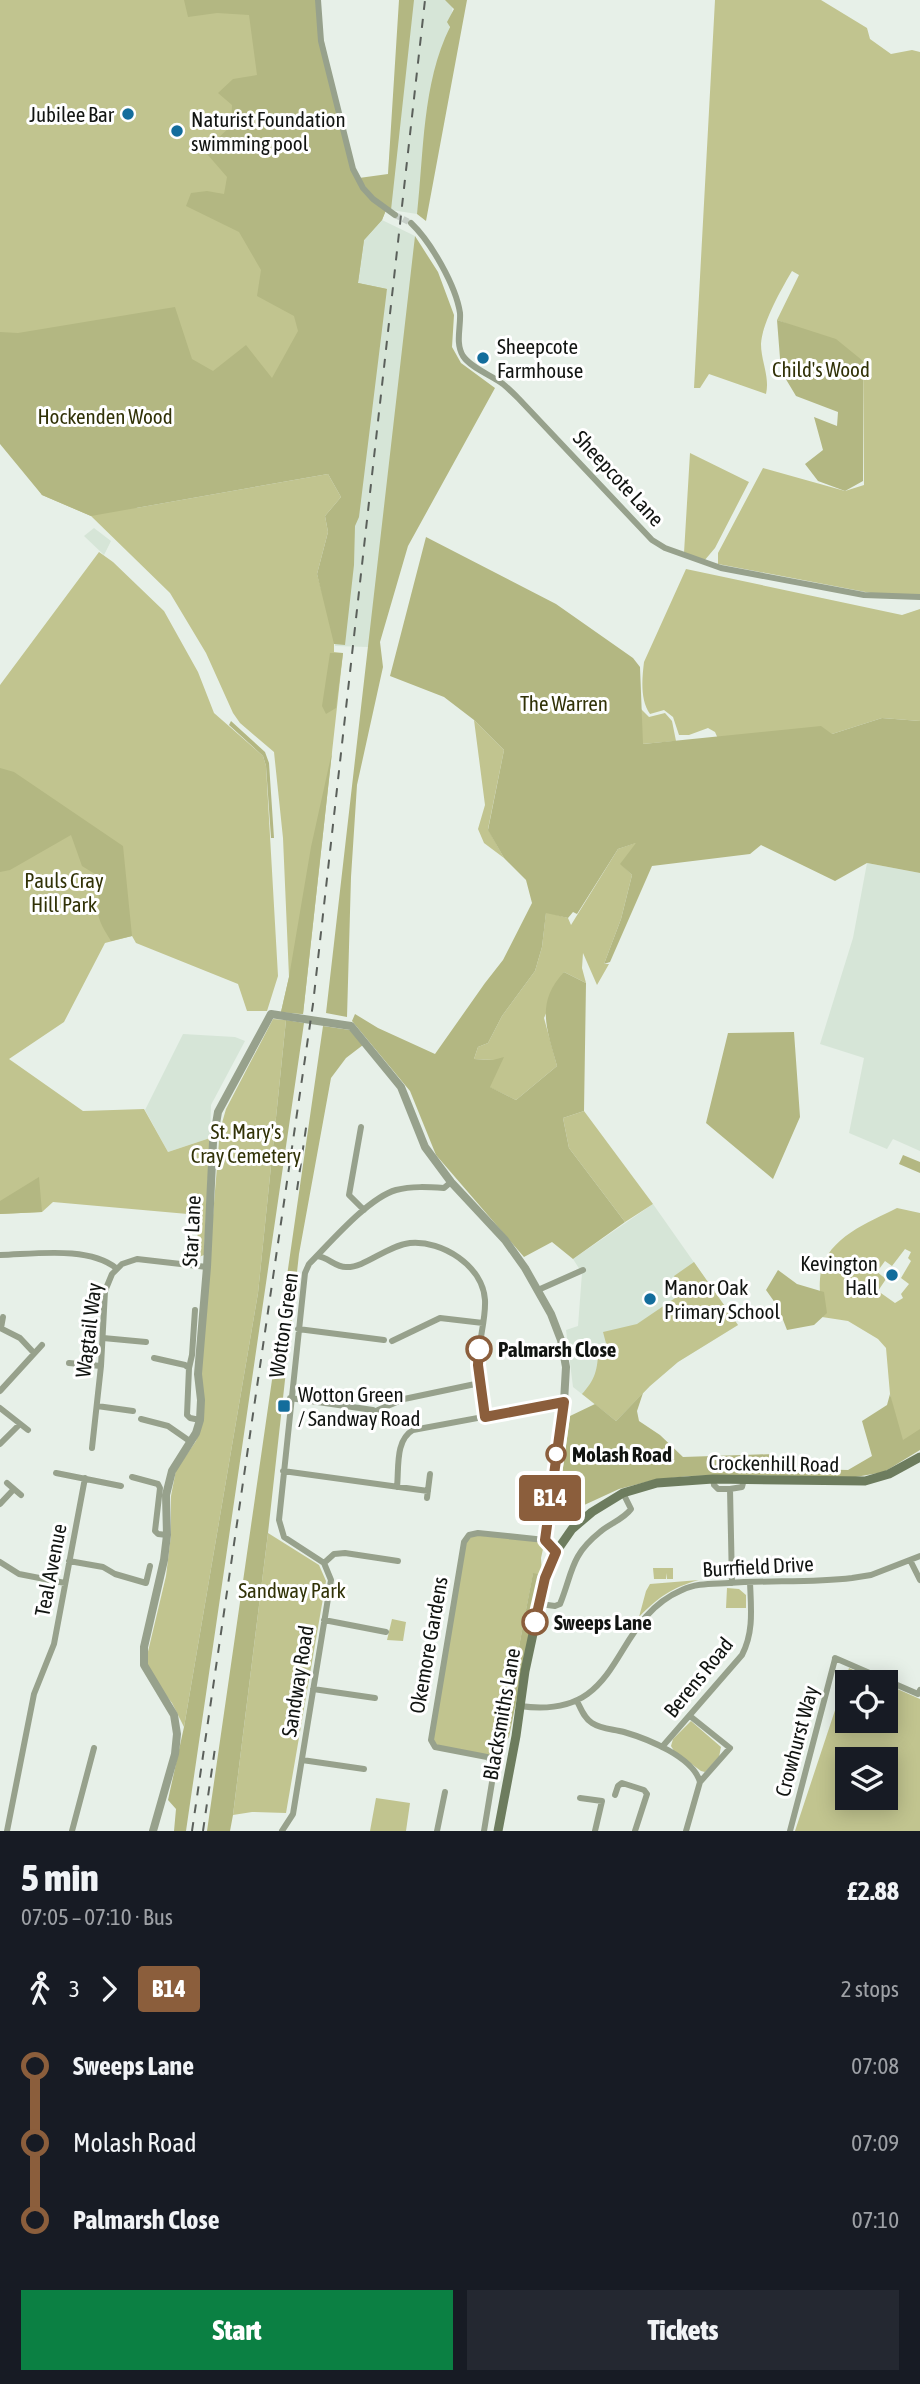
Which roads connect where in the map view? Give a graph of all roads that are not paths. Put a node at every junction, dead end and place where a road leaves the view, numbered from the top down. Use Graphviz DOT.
graph roads {
  1 [pos="318,0"];
  2 [pos="395,215"];
  3 [pos="411,223"];
  4 [pos="920,597"];
  5 [pos="361,1127"];
  6 [pos="451,1182"];
  7 [pos="364,1210"];
  8 [pos="0,1255"];
  9 [pos="317,1256"];
  10 [pos="207,1267"];
  11 [pos="116,1268"];
  12 [pos="583,1270"];
  13 [pos="538,1290"];
  14 [pos="195,1310"];
  15 [pos="3,1317"];
  16 [pos="483,1323"];
  17 [pos="0,1328"];
  18 [pos="298,1329"];
  19 [pos="103,1338"];
  20 [pos="146,1342"];
  21 [pos="42,1345"];
  22 [pos="34,1353"];
  23 [pos="154,1358"];
  24 [pos="69,1363"];
  25 [pos="101,1366"];
  26 [pos="189,1368"];
  27 [pos="480,1383"];
  28 [pos="0,1391"];
  29 [pos="290,1398"];
  30 [pos="564,1402"];
  31 [pos="97,1406"];
  32 [pos="0,1408"];
  33 [pos="133,1411"];
  34 [pos="485,1417"];
  35 [pos="141,1419"];
  36 [pos="200,1420"];
  37 [pos="20,1424"];
  38 [pos="28,1430"];
  39 [pos="191,1442"];
  40 [pos="0,1444"];
  41 [pos="92,1448"];
  42 [pos="920,1457"];
  43 [pos="283,1471"];
  44 [pos="56,1473"];
  45 [pos="430,1474"];
  46 [pos="132,1477"];
  47 [pos="85,1479"];
  48 [pos="713,1479"];
  49 [pos="744,1479"];
  50 [pos="121,1486"];
  51 [pos="397,1487"];
  52 [pos="730,1489"];
  53 [pos="623,1493"];
  54 [pos="21,1495"];
  55 [pos="0,1504"];
  56 [pos="167,1535"];
  57 [pos="545,1540"];
  58 [pos="556,1552"];
  59 [pos="920,1556"];
  60 [pos="910,1560"];
  61 [pos="69,1561"];
  62 [pos="398,1561"];
  63 [pos="0,1562"];
  64 [pos="324,1563"];
  65 [pos="150,1566"];
  66 [pos="920,1580"];
  67 [pos="750,1582"];
  68 [pos="65,1583"];
  69 [pos="732,1583"];
  70 [pos="540,1604"];
  71 [pos="324,1620"];
  72 [pos="387,1632"];
  73 [pos="313,1689"];
  74 [pos="919,1693"];
  75 [pos="375,1698"];
  76 [pos="577,1700"];
  77 [pos="520,1706"];
  78 [pos="690,1716"];
  79 [pos="94,1746"];
  80 [pos="662,1747"];
  81 [pos="302,1760"];
  82 [pos="364,1769"];
  83 [pos="701,1782"];
  84 [pos="615,1795"];
  85 [pos="435,1797"];
  86 [pos="580,1798"];
  87 [pos="7,1831"];
  88 [pos="72,1831"];
  89 [pos="153,1831"];
  90 [pos="282,1831"];
  91 [pos="437,1831"];
  92 [pos="484,1831"];
  93 [pos="498,1831"];
  94 [pos="595,1831"];
  95 [pos="635,1831"];
  96 [pos="686,1831"];
  97 [pos="790,1831"];
  1 -- 2 [label="street"];
  3 -- 4 [label="street, Sheepcote Lane"];
  5 -- 7 [label="street"];
  6 -- 7 [label="street"];
  6 -- 10 [label="street, Star Lane"];
  6 -- 13 [label="street"];
  7 -- 9 [label="street"];
  8 -- 11 [label="street"];
  9 -- 16 [label="street, Wotton Green"];
  9 -- 18 [label="street, Wotton Green"];
  10 -- 11 [label="street, Wagtail Way"];
  10 -- 36 [label="street, Star Lane"];
  11 -- 19 [label="street, Wagtail Way"];
  12 -- 13 [label="street"];
  13 -- 30 [label="street"];
  14 -- 26 [label="street"];
  15 -- 17 [label="street"];
  16 -- 18 [label="street"];
  16 -- 27 [label="street, Wotton Green"];
  17 -- 22 [label="street"];
  18 -- 29 [label="street, Wotton Green"];
  19 -- 20 [label="street"];
  19 -- 25 [label="street, Wagtail Way"];
  21 -- 22 [label="street"];
  22 -- 28 [label="street"];
  23 -- 26 [label="street"];
  24 -- 25 [label="street"];
  25 -- 31 [label="street, Wagtail Way"];
  26 -- 36 [label="street"];
  27 -- 29 [label="street"];
  27 -- 34 [label="street, Wotton Green"];
  29 -- 43 [label="street, Wotton Green"];
  30 -- 34 [label="street"];
  30 -- 57 [label="street"];
  31 -- 33 [label="street"];
  31 -- 41 [label="street, Wagtail Way"];
  32 -- 37 [label="street"];
  34 -- 51 [label="street"];
  35 -- 39 [label="street"];
  36 -- 39 [label="street, Star Lane"];
  37 -- 38 [label="street"];
  37 -- 40 [label="street"];
  39 -- 56 [label="street, Star Lane"];
  42 -- 49 [label="main road, Crockenhill Road"];
  43 -- 51 [label="street"];
  43 -- 64 [label="street"];
  44 -- 47 [label="street"];
  45 -- 51 [label="street"];
  46 -- 56 [label="street, Star Lane"];
  47 -- 50 [label="street"];
  47 -- 61 [label="street, Teal Avenue"];
  48 -- 49 [label="main road, Crockenhill Road"];
  48 -- 52 [label="street"];
  48 -- 53 [label="main road, Crockenhill Road"];
  49 -- 52 [label="street"];
  52 -- 69 [label="street"];
  53 -- 58 [label="main road, Crockenhill Road"];
  53 -- 70 [label="street"];
  54 -- 55 [label="street"];
  56 -- 89 [label="street, Star Lane"];
  57 -- 58 [label="street"];
  57 -- 92 [label="street, Okemore Gardens"];
  58 -- 70 [label="main road, Crockenhill Road"];
  59 -- 60 [label="street, Burrfield Drive"];
  60 -- 66 [label="street"];
  60 -- 67 [label="street, Burrfield Drive"];
  61 -- 65 [label="street"];
  61 -- 68 [label="street, Teal Avenue"];
  62 -- 64 [label="street"];
  63 -- 68 [label="street"];
  64 -- 71 [label="street, Sandway Road"];
  67 -- 69 [label="street, Burrfield Drive"];
  67 -- 78 [label="street, Berens Road"];
  68 -- 87 [label="street, Teal Avenue"];
  69 -- 76 [label="street, Burrfield Drive"];
  70 -- 77 [label="main road, Blacksmiths Lane"];
  71 -- 72 [label="street"];
  71 -- 73 [label="street, Sandway Road"];
  73 -- 75 [label="street"];
  73 -- 81 [label="street, Sandway Road"];
  74 -- 97 [label="street, Crowhurst Way"];
  76 -- 77 [label="street, Burrfield Drive"];
  76 -- 80 [label="street"];
  77 -- 93 [label="main road, Blacksmiths Lane"];
  78 -- 80 [label="street, Berens Road"];
  78 -- 83 [label="street"];
  79 -- 88 [label="street"];
  80 -- 83 [label="street"];
  81 -- 82 [label="street"];
  81 -- 90 [label="street, Sandway Road"];
  83 -- 96 [label="street"];
  84 -- 95 [label="street"];
  85 -- 91 [label="street"];
  86 -- 94 [label="street"];
}
